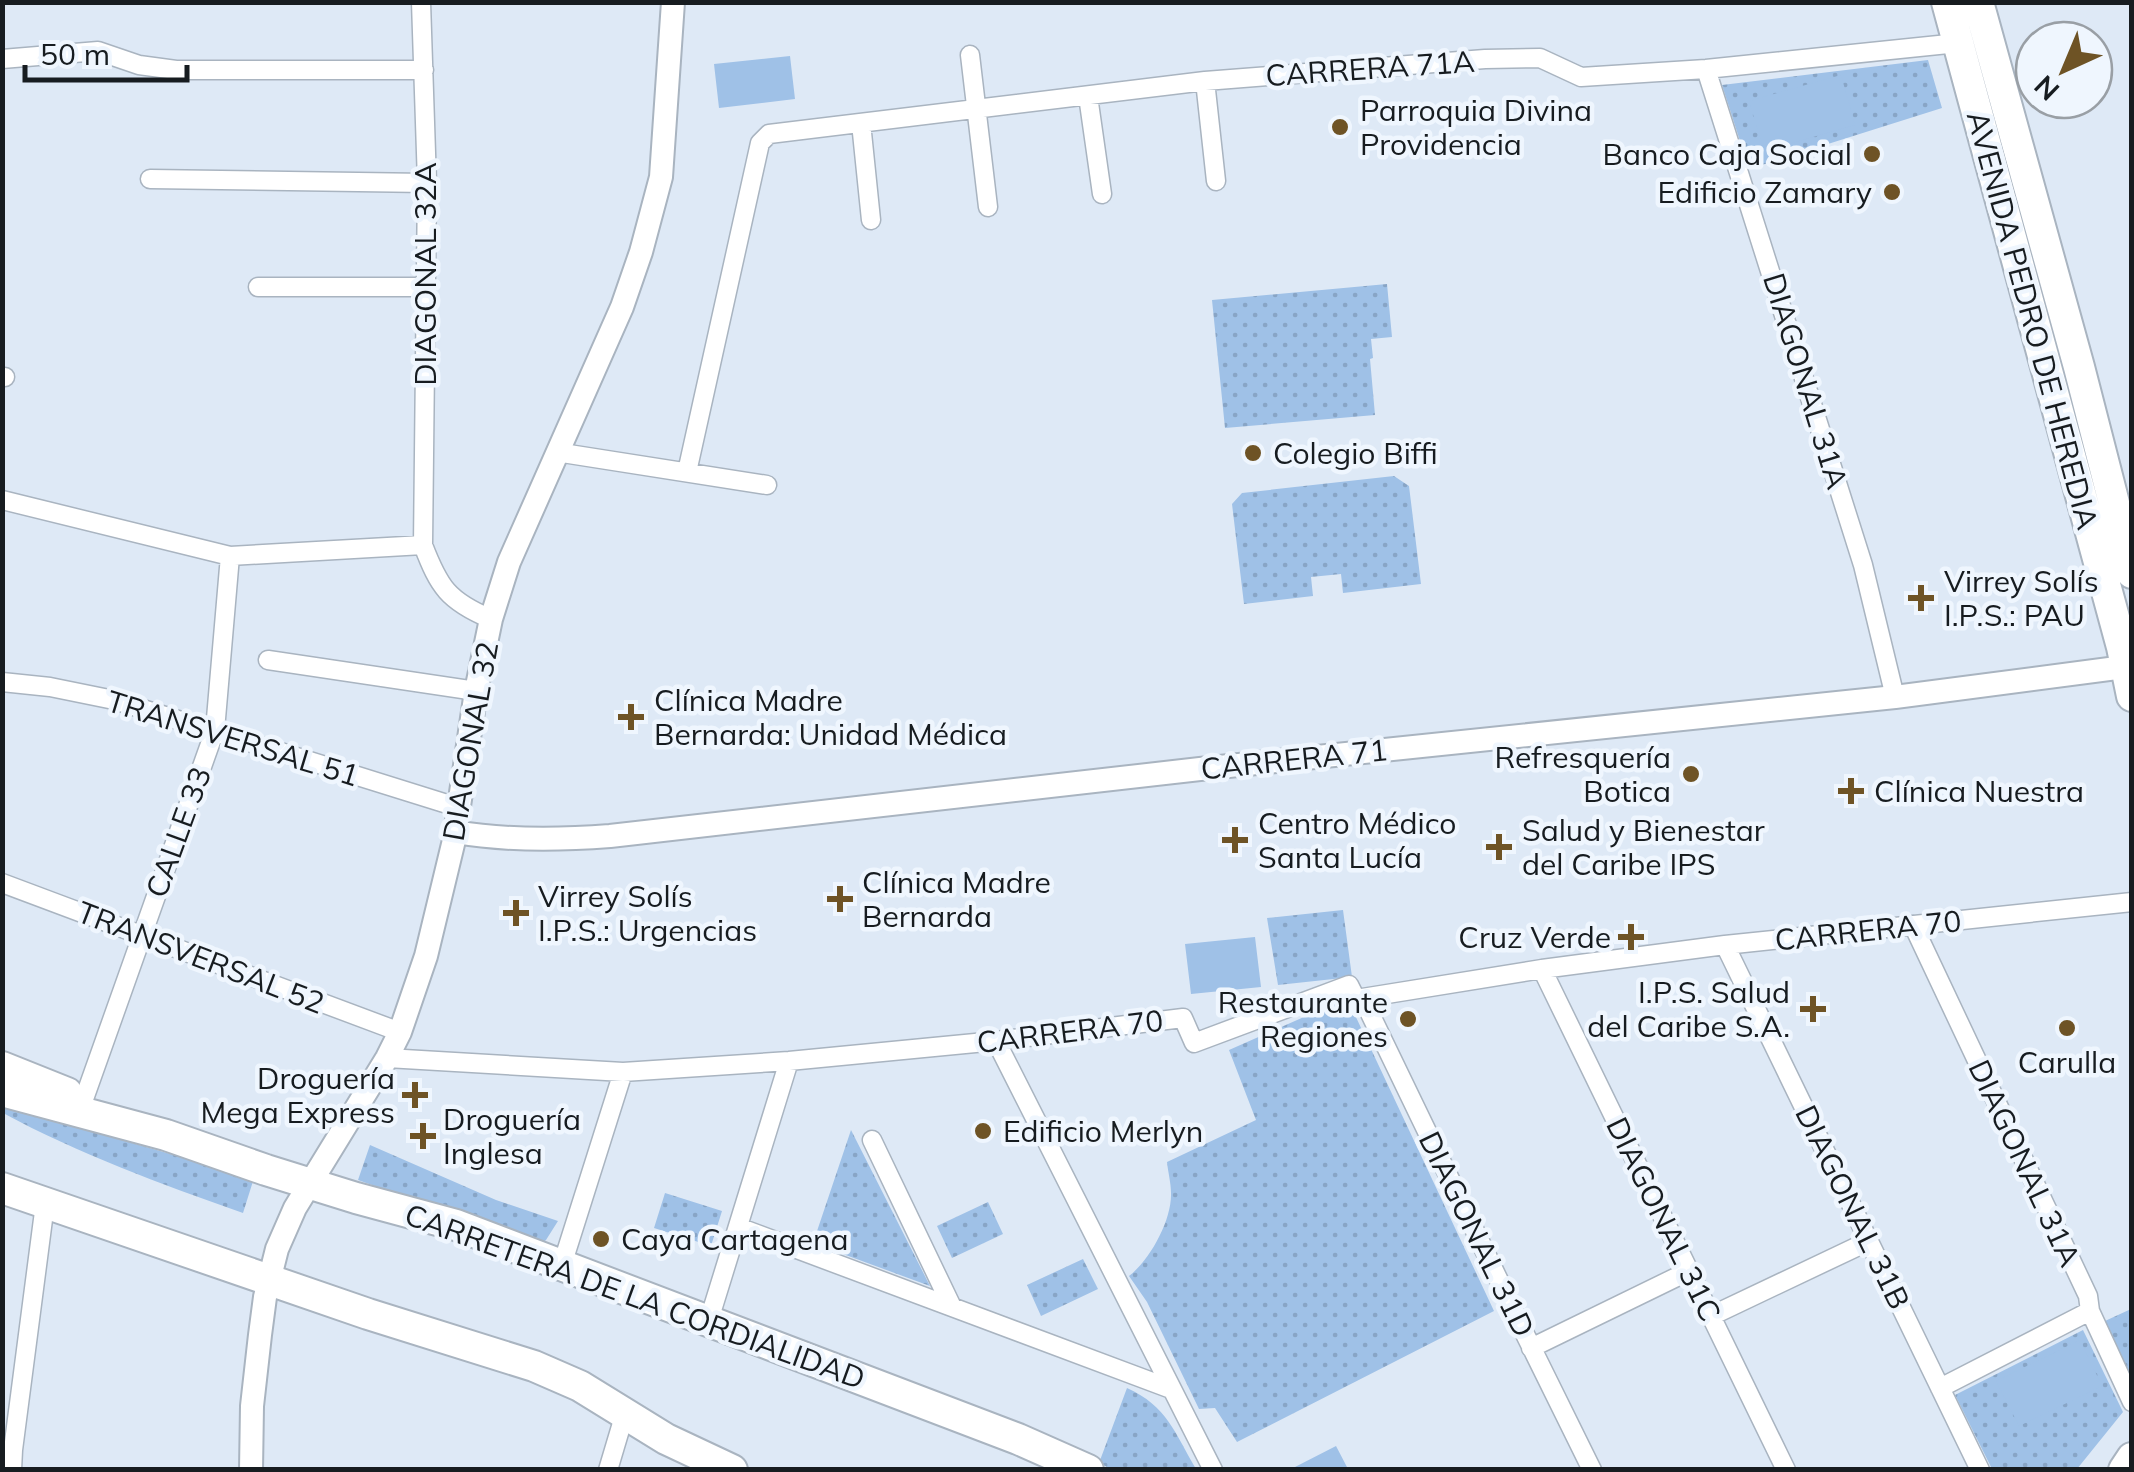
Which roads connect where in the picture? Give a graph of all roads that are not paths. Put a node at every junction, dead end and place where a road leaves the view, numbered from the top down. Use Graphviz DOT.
graph roads {
  1 [pos="421,2"];
  2 [pos="673,2"];
  3 [pos="1947,2"];
  4 [pos="1978,2"];
  5 [pos="1958,43"];
  6 [pos="970,55"];
  7 [pos="2,59"];
  8 [pos="1706,69"];
  9 [pos="424,70"];
  10 [pos="1205,81"];
  11 [pos="1088,96"];
  12 [pos="976,109"];
  13 [pos="861,124"];
  14 [pos="150,179"];
  15 [pos="1216,180"];
  16 [pos="426,183"];
  17 [pos="1102,194"];
  18 [pos="988,207"];
  19 [pos="871,220"];
  20 [pos="425,286"];
  21 [pos="258,287"];
  22 [pos="556,452"];
  23 [pos="687,472"];
  24 [pos="768,485"];
  25 [pos="2,500"];
  26 [pos="423,545"];
  27 [pos="230,556"];
  28 [pos="2132,573"];
  29 [pos="491,620"];
  30 [pos="268,660"];
  31 [pos="2,682"];
  32 [pos="2130,682"];
  33 [pos="476,690"];
  34 [pos="1895,697"];
  35 [pos="215,730"];
  36 [pos="460,808"];
  37 [pos="456,832"];
  38 [pos="2,883"];
  39 [pos="2132,902"];
  40 [pos="1913,925"];
  41 [pos="142,934"];
  42 [pos="1725,945"];
  43 [pos="1542,969"];
  44 [pos="1363,998"];
  45 [pos="400,1032"];
  46 [pos="996,1040"];
  47 [pos="387,1058"];
  48 [pos="790,1061"];
  49 [pos="2,1067"];
  50 [pos="623,1072"];
  51 [pos="2,1091"];
  52 [pos="84,1099"];
  53 [pos="166,1135"];
  54 [pos="872,1140"];
  55 [pos="309,1183"];
  56 [pos="2,1188"];
  57 [pos="46,1204"];
  58 [pos="738,1226"];
  59 [pos="1869,1241"];
  60 [pos="562,1265"];
  61 [pos="1690,1271"];
  62 [pos="268,1280"];
  63 [pos="952,1308"];
  64 [pos="2090,1311"];
  65 [pos="1711,1316"];
  66 [pos="709,1320"];
  67 [pos="1531,1348"];
  68 [pos="1940,1388"];
  69 [pos="1172,1389"];
  70 [pos="2132,1402"];
  71 [pos="625,1413"];
  72 [pos="2132,1458"];
  73 [pos="12,1470"];
  74 [pos="251,1470"];
  75 [pos="608,1470"];
  76 [pos="732,1470"];
  77 [pos="1088,1470"];
  78 [pos="1212,1470"];
  79 [pos="1592,1470"];
  80 [pos="1786,1470"];
  81 [pos="1980,1470"];
  82 [pos="2124,1470"];
  1 -- 9 [label="street, DIAGONAL 32A"];
  2 -- 22 [label="street, DIAGONAL 32"];
  3 -- 5 [label="highway, AVENIDA PEDRO DE HEREDIA"];
  4 -- 28 [label="highway, AVENIDA PEDRO DE HEREDIA"];
  5 -- 8 [label="street, CARRERA 71A"];
  5 -- 32 [label="highway, AVENIDA PEDRO DE HEREDIA"];
  6 -- 12 [label="street"];
  7 -- 9 [label="street"];
  8 -- 10 [label="street, CARRERA 71A"];
  8 -- 34 [label="street, DIAGONAL 31A"];
  9 -- 16 [label="street, DIAGONAL 32A"];
  10 -- 11 [label="street, CARRERA 71A"];
  10 -- 15 [label="street"];
  11 -- 12 [label="street, CARRERA 71A"];
  11 -- 17 [label="street"];
  12 -- 13 [label="street, CARRERA 71A"];
  12 -- 18 [label="street"];
  13 -- 19 [label="street"];
  13 -- 23 [label="street, CARRERA 71A"];
  14 -- 16 [label="street"];
  16 -- 20 [label="street, DIAGONAL 32A"];
  20 -- 21 [label="street"];
  20 -- 26 [label="street, DIAGONAL 32A"];
  22 -- 23 [label="street"];
  22 -- 29 [label="street, DIAGONAL 32"];
  23 -- 24 [label="street"];
  25 -- 27 [label="street"];
  26 -- 27 [label="street"];
  26 -- 29 [label="street"];
  27 -- 35 [label="street, CALLE 33"];
  29 -- 33 [label="street, DIAGONAL 32"];
  30 -- 33 [label="street"];
  31 -- 35 [label="street, TRANSVERSAL 51"];
  32 -- 34 [label="street, CARRERA 71"];
  33 -- 36 [label="street, DIAGONAL 32"];
  34 -- 37 [label="street, CARRERA 71"];
  35 -- 36 [label="street, TRANSVERSAL 51"];
  35 -- 41 [label="street, CALLE 33"];
  36 -- 37 [label="street, DIAGONAL 32"];
  37 -- 45 [label="street, DIAGONAL 32"];
  38 -- 41 [label="street, TRANSVERSAL 52"];
  39 -- 40 [label="street, CARRERA 70"];
  40 -- 42 [label="street, CARRERA 70"];
  40 -- 64 [label="street, DIAGONAL 31A"];
  41 -- 45 [label="street, TRANSVERSAL 52"];
  41 -- 52 [label="street, CALLE 33"];
  42 -- 43 [label="street, CARRERA 70"];
  42 -- 59 [label="street, DIAGONAL 31B"];
  43 -- 44 [label="street, CARRERA 70"];
  43 -- 61 [label="street, DIAGONAL 31C"];
  44 -- 46 [label="street, CARRERA 70"];
  44 -- 67 [label="street, DIAGONAL 31D"];
  45 -- 47 [label="street, DIAGONAL 32"];
  46 -- 48 [label="street, CARRERA 70"];
  46 -- 69 [label="street"];
  47 -- 50 [label="street, CARRERA 70"];
  47 -- 55 [label="street, DIAGONAL 32"];
  48 -- 50 [label="street, CARRERA 70"];
  48 -- 58 [label="street"];
  49 -- 52 [label="highway"];
  50 -- 60 [label="street"];
  51 -- 53 [label="highway, CARRETERA DE LA CORDIALIDAD"];
  52 -- 53 [label="highway"];
  53 -- 55 [label="highway, CARRETERA DE LA CORDIALIDAD"];
  54 -- 63 [label="street"];
  55 -- 60 [label="highway, CARRETERA DE LA CORDIALIDAD"];
  55 -- 62 [label="street, DIAGONAL 32"];
  56 -- 57 [label="highway"];
  57 -- 62 [label="highway"];
  57 -- 73 [label="street"];
  58 -- 63 [label="street"];
  58 -- 66 [label="street"];
  59 -- 65 [label="street"];
  59 -- 68 [label="street, DIAGONAL 31B"];
  60 -- 66 [label="highway, CARRETERA DE LA CORDIALIDAD"];
  61 -- 65 [label="street, DIAGONAL 31C"];
  61 -- 67 [label="street"];
  62 -- 71 [label="highway"];
  62 -- 74 [label="street, DIAGONAL 32"];
  63 -- 69 [label="street"];
  64 -- 68 [label="street"];
  64 -- 70 [label="street, DIAGONAL 31A"];
  65 -- 80 [label="street, DIAGONAL 31C"];
  66 -- 77 [label="highway, CARRETERA DE LA CORDIALIDAD"];
  67 -- 79 [label="street, DIAGONAL 31D"];
  68 -- 81 [label="street, DIAGONAL 31B"];
  69 -- 78 [label="street"];
  71 -- 75 [label="street"];
  71 -- 76 [label="highway"];
  72 -- 82 [label="highway"];
}
